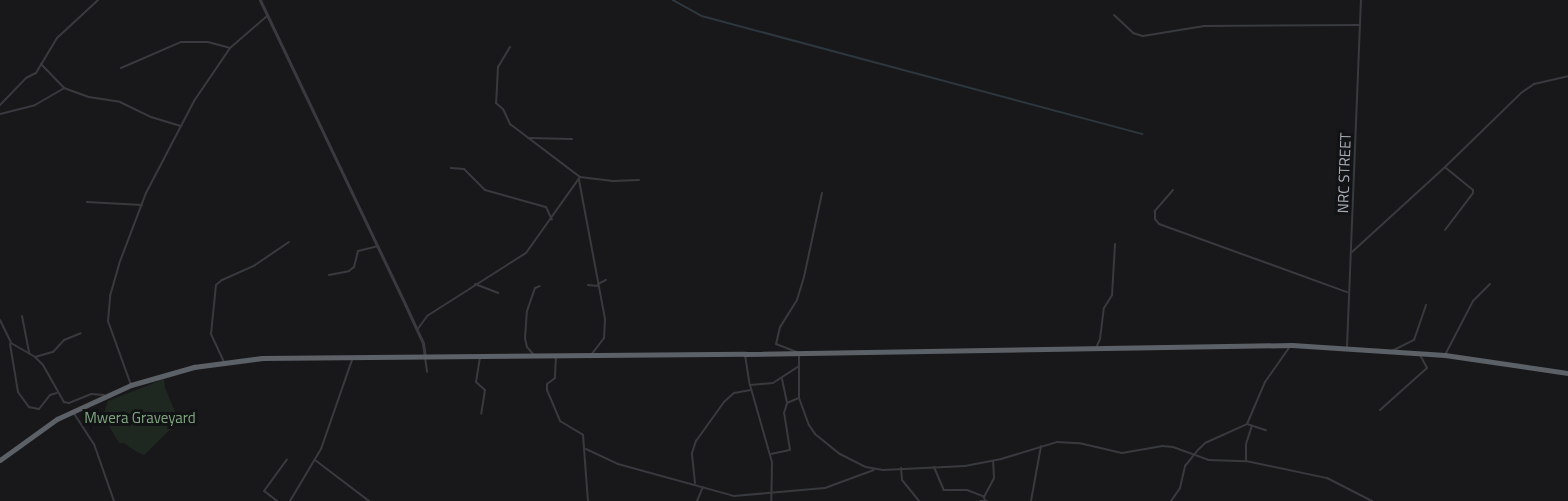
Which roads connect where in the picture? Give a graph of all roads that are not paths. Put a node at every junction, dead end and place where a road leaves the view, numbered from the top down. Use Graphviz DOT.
graph roads {
  1 [pos="98,0"];
  2 [pos="260,0"];
  3 [pos="1360,0"];
  4 [pos="1114,15"];
  5 [pos="267,16"];
  6 [pos="1359,25"];
  7 [pos="510,46"];
  8 [pos="230,48"];
  9 [pos="41,64"];
  10 [pos="121,68"];
  11 [pos="1568,76"];
  12 [pos="64,88"];
  13 [pos="0,105"];
  14 [pos="0,114"];
  15 [pos="181,126"];
  16 [pos="528,138"];
  17 [pos="572,139"];
  18 [pos="1445,167"];
  19 [pos="451,168"];
  20 [pos="579,178"];
  21 [pos="639,180"];
  22 [pos="1173,190"];
  23 [pos="822,193"];
  24 [pos="87,202"];
  25 [pos="142,205"];
  26 [pos="552,220"];
  27 [pos="1445,230"];
  28 [pos="289,242"];
  29 [pos="1115,244"];
  30 [pos="378,246"];
  31 [pos="1352,252"];
  32 [pos="329,275"];
  33 [pos="606,280"];
  34 [pos="475,284"];
  35 [pos="1490,284"];
  36 [pos="588,285"];
  37 [pos="598,285"];
  38 [pos="540,286"];
  39 [pos="1348,292"];
  40 [pos="498,293"];
  41 [pos="1426,305"];
  42 [pos="22,316"];
  43 [pos="0,320"];
  44 [pos="417,330"];
  45 [pos="81,333"];
  46 [pos="9,341"];
  47 [pos="1292,345"];
  48 [pos="1347,347"];
  49 [pos="1096,348"];
  50 [pos="1392,351"];
  51 [pos="29,353"];
  52 [pos="1419,353"];
  53 [pos="745,354"];
  54 [pos="799,354"];
  55 [pos="1445,355"];
  56 [pos="556,356"];
  57 [pos="590,356"];
  58 [pos="35,357"];
  59 [pos="353,357"];
  60 [pos="425,357"];
  61 [pos="480,357"];
  62 [pos="535,357"];
  63 [pos="224,362"];
  64 [pos="798,367"];
  65 [pos="427,372"];
  66 [pos="1568,372"];
  67 [pos="782,379"];
  68 [pos="131,385"];
  69 [pos="750,385"];
  70 [pos="751,390"];
  71 [pos="57,393"];
  72 [pos="105,395"];
  73 [pos="799,398"];
  74 [pos="787,403"];
  75 [pos="1380,410"];
  76 [pos="72,411"];
  77 [pos="481,414"];
  78 [pos="1247,424"];
  79 [pos="1252,426"];
  80 [pos="1266,430"];
  81 [pos="1041,446"];
  82 [pos="586,449"];
  83 [pos="771,454"];
  84 [pos="1194,454"];
  85 [pos="287,459"];
  86 [pos="0,460"];
  87 [pos="315,460"];
  88 [pos="993,461"];
  89 [pos="1246,461"];
  90 [pos="934,467"];
  91 [pos="901,468"];
  92 [pos="875,470"];
  93 [pos="695,483"];
  94 [pos="703,487"];
  95 [pos="773,493"];
  96 [pos="984,500"];
  97 [pos="114,501"];
  98 [pos="276,501"];
  99 [pos="290,501"];
  100 [pos="369,501"];
  101 [pos="588,501"];
  102 [pos="697,501"];
  103 [pos="771,501"];
  104 [pos="919,501"];
  105 [pos="1031,501"];
  106 [pos="1171,501"];
  107 [pos="1372,501"];
  1 -- 9 [label="street"];
  2 -- 5 [label="street"];
  3 -- 6 [label="street, NRC STREET"];
  4 -- 6 [label="street"];
  5 -- 8 [label="street"];
  5 -- 30 [label="street"];
  6 -- 31 [label="street, NRC STREET"];
  7 -- 16 [label="street"];
  8 -- 10 [label="street"];
  8 -- 15 [label="street"];
  9 -- 12 [label="street"];
  9 -- 13 [label="street"];
  11 -- 18 [label="street"];
  12 -- 14 [label="street"];
  12 -- 15 [label="street"];
  15 -- 25 [label="street"];
  16 -- 17 [label="street"];
  16 -- 20 [label="street"];
  18 -- 27 [label="street"];
  18 -- 31 [label="street"];
  19 -- 26 [label="street"];
  20 -- 21 [label="street"];
  20 -- 26 [label="street"];
  20 -- 37 [label="street"];
  22 -- 39 [label="street"];
  23 -- 54 [label="street"];
  24 -- 25 [label="street"];
  25 -- 68 [label="street"];
  26 -- 34 [label="street"];
  28 -- 63 [label="street"];
  29 -- 49 [label="street"];
  30 -- 32 [label="street"];
  30 -- 44 [label="street"];
  31 -- 39 [label="street, NRC STREET"];
  33 -- 37 [label="street"];
  34 -- 40 [label="street"];
  34 -- 44 [label="street"];
  35 -- 55 [label="street"];
  36 -- 37 [label="street"];
  37 -- 57 [label="street"];
  38 -- 62 [label="street"];
  39 -- 48 [label="street, NRC STREET"];
  41 -- 50 [label="street"];
  42 -- 51 [label="street"];
  43 -- 46 [label="street"];
  44 -- 60 [label="street"];
  45 -- 58 [label="street"];
  46 -- 51 [label="street"];
  46 -- 71 [label="street"];
  47 -- 48 [label="highway"];
  47 -- 49 [label="highway"];
  47 -- 78 [label="street"];
  48 -- 50 [label="highway"];
  49 -- 54 [label="highway"];
  50 -- 52 [label="highway"];
  51 -- 58 [label="street"];
  52 -- 55 [label="highway"];
  52 -- 75 [label="street"];
  53 -- 54 [label="highway"];
  53 -- 57 [label="highway"];
  53 -- 69 [label="street"];
  54 -- 64 [label="street"];
  55 -- 66 [label="highway"];
  56 -- 57 [label="highway"];
  56 -- 62 [label="highway"];
  56 -- 82 [label="street"];
  58 -- 71 [label="street"];
  59 -- 60 [label="highway"];
  59 -- 63 [label="highway"];
  59 -- 87 [label="street"];
  60 -- 61 [label="highway"];
  60 -- 65 [label="street"];
  61 -- 62 [label="highway"];
  61 -- 77 [label="street"];
  63 -- 68 [label="highway"];
  64 -- 67 [label="street"];
  64 -- 73 [label="street"];
  67 -- 69 [label="street"];
  67 -- 74 [label="street"];
  68 -- 72 [label="highway"];
  69 -- 70 [label="street"];
  70 -- 83 [label="street"];
  70 -- 93 [label="street"];
  71 -- 72 [label="street"];
  72 -- 76 [label="highway"];
  73 -- 74 [label="street"];
  73 -- 92 [label="street"];
  74 -- 83 [label="street"];
  76 -- 86 [label="highway"];
  76 -- 97 [label="street"];
  78 -- 79 [label="street"];
  78 -- 84 [label="street"];
  79 -- 80 [label="street"];
  79 -- 89 [label="street"];
  81 -- 84 [label="street"];
  81 -- 88 [label="street"];
  81 -- 105 [label="street"];
  82 -- 93 [label="street"];
  82 -- 101 [label="street"];
  83 -- 95 [label="street"];
  84 -- 89 [label="street"];
  84 -- 106 [label="street"];
  85 -- 98 [label="street"];
  87 -- 99 [label="street"];
  87 -- 100 [label="street"];
  88 -- 90 [label="street"];
  88 -- 96 [label="street"];
  89 -- 107 [label="street"];
  90 -- 91 [label="street"];
  90 -- 96 [label="street"];
  91 -- 92 [label="street"];
  91 -- 104 [label="street"];
  92 -- 95 [label="street"];
  93 -- 94 [label="street"];
  94 -- 95 [label="street"];
  94 -- 102 [label="street"];
  95 -- 103 [label="street"];
}
